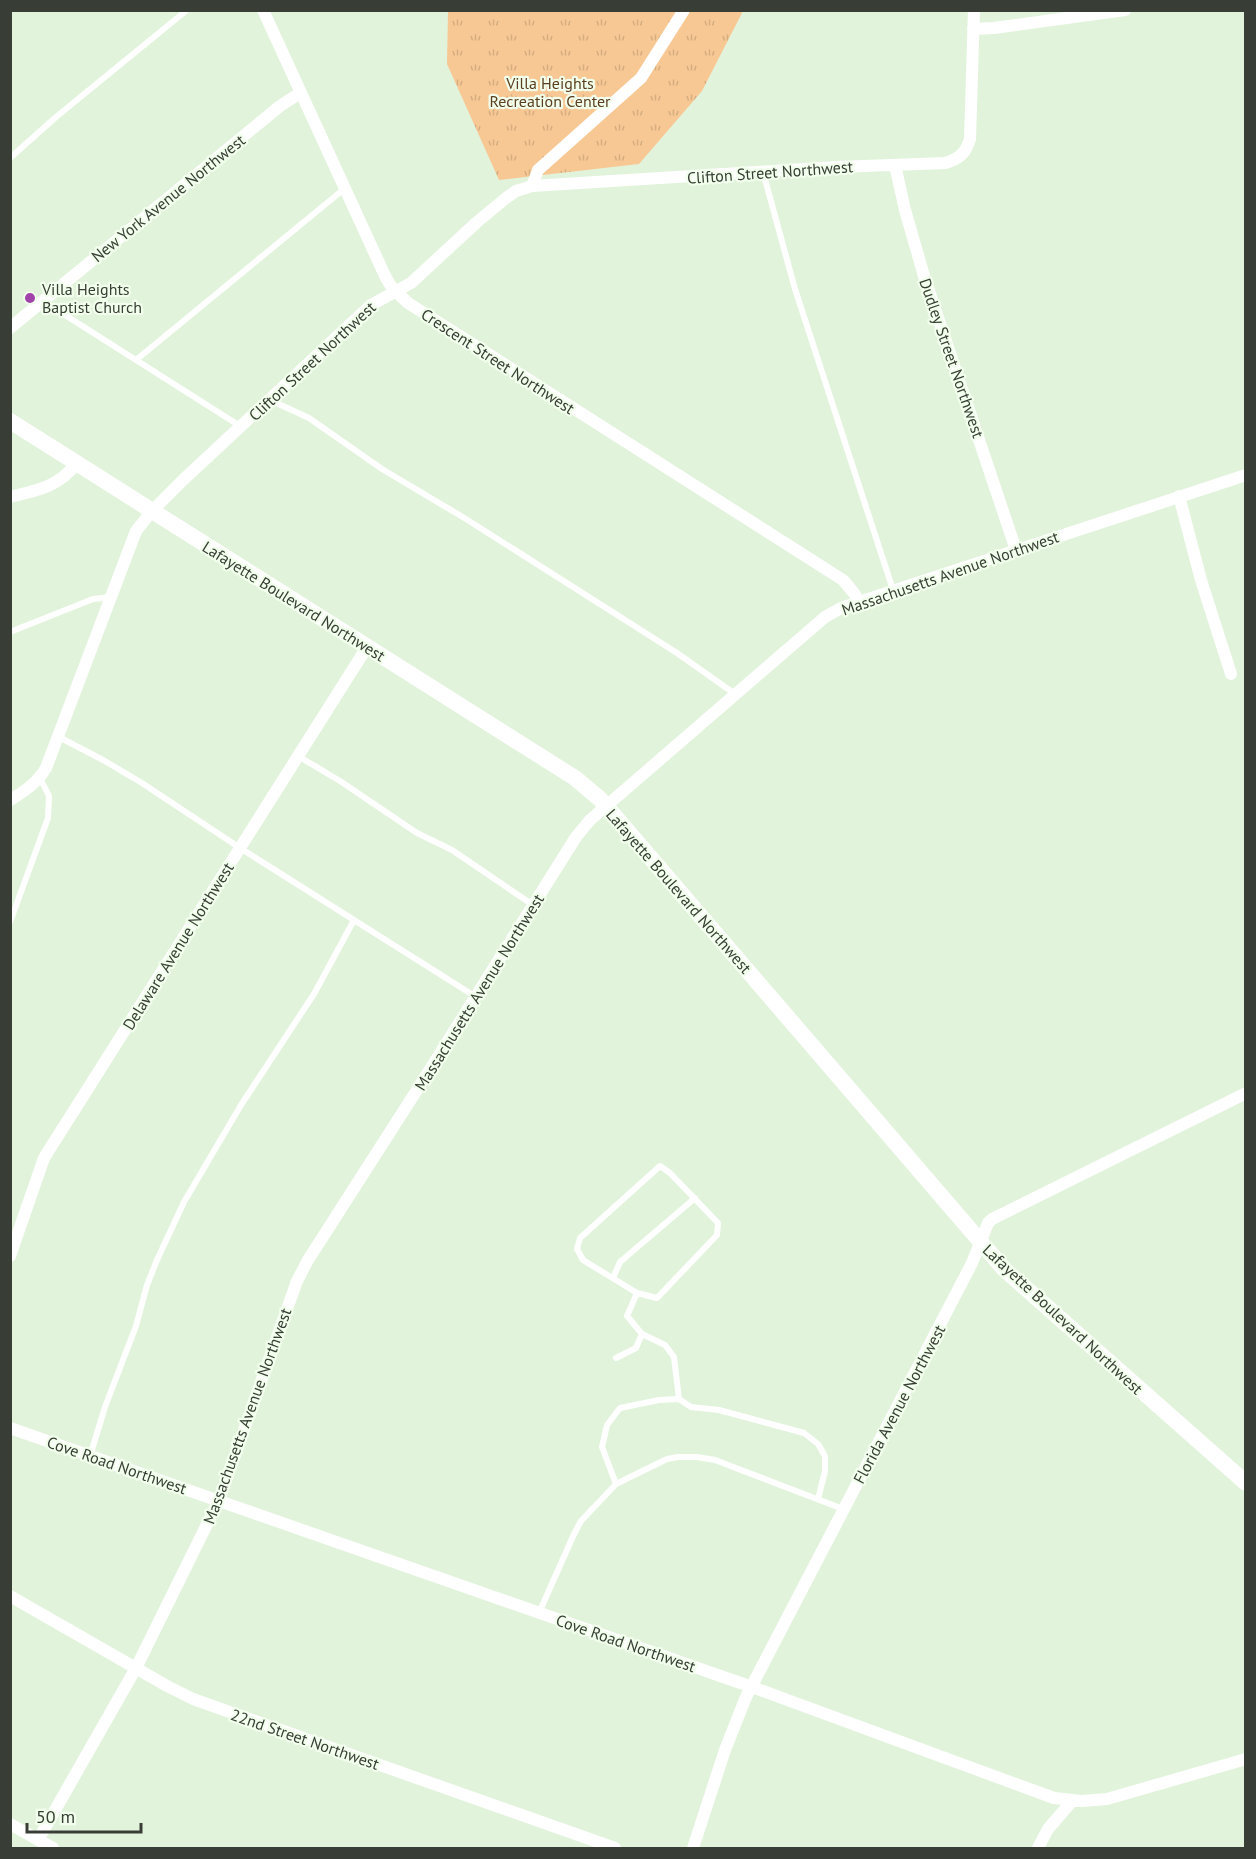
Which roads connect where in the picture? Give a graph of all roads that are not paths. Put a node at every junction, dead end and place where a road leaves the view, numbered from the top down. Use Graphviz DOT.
graph roads {
  1 [pos="187,10"];
  2 [pos="264,10"];
  3 [pos="684,10"];
  4 [pos="974,10"];
  5 [pos="1125,10"];
  6 [pos="973,29"];
  7 [pos="300,93"];
  8 [pos="10,158"];
  9 [pos="895,165"];
  10 [pos="763,171"];
  11 [pos="532,186"];
  12 [pos="344,189"];
  13 [pos="396,292"];
  14 [pos="43,301"];
  15 [pos="10,328"];
  16 [pos="136,360"];
  17 [pos="269,400"];
  18 [pos="10,421"];
  19 [pos="241,427"];
  20 [pos="76,464"];
  21 [pos="1245,475"];
  22 [pos="1179,496"];
  23 [pos="10,497"];
  24 [pos="152,512"];
  25 [pos="1016,550"];
  26 [pos="893,590"];
  27 [pos="111,597"];
  28 [pos="859,602"];
  29 [pos="10,632"];
  30 [pos="368,647"];
  31 [pos="1231,674"];
  32 [pos="735,694"];
  33 [pos="59,737"];
  34 [pos="298,756"];
  35 [pos="40,778"];
  36 [pos="10,800"];
  37 [pos="606,805"];
  38 [pos="240,848"];
  39 [pos="534,905"];
  40 [pos="354,920"];
  41 [pos="10,922"];
  42 [pos="476,997"];
  43 [pos="1245,1093"];
  44 [pos="695,1198"];
  45 [pos="980,1242"];
  46 [pos="10,1256"];
  47 [pos="613,1278"];
  48 [pos="637,1293"];
  49 [pos="642,1334"];
  50 [pos="616,1358"];
  51 [pos="679,1399"];
  52 [pos="10,1428"];
  53 [pos="90,1456"];
  54 [pos="1245,1483"];
  55 [pos="616,1484"];
  56 [pos="818,1499"];
  57 [pos="219,1500"];
  58 [pos="844,1509"];
  59 [pos="10,1596"];
  60 [pos="540,1613"];
  61 [pos="136,1668"];
  62 [pos="752,1687"];
  63 [pos="1245,1762"];
  64 [pos="1072,1801"];
  65 [pos="10,1824"];
  66 [pos="39,1840"];
  67 [pos="53,1848"];
  68 [pos="615,1848"];
  69 [pos="693,1848"];
  70 [pos="1038,1848"];
  1 -- 8 [label="lane"];
  2 -- 7 [label="street, Crescent Street Northwest"];
  3 -- 11 [label="street"];
  4 -- 6 [label="street"];
  5 -- 6 [label="street"];
  6 -- 9 [label="street, Clifton Street Northwest"];
  7 -- 12 [label="street, Crescent Street Northwest"];
  7 -- 14 [label="street, New York Avenue Northwest"];
  9 -- 10 [label="street, Clifton Street Northwest"];
  9 -- 25 [label="street, Dudley Street Northwest"];
  10 -- 11 [label="street, Clifton Street Northwest"];
  10 -- 26 [label="lane"];
  11 -- 13 [label="street, Clifton Street Northwest"];
  12 -- 13 [label="street, Crescent Street Northwest"];
  12 -- 16 [label="lane"];
  13 -- 17 [label="street, Clifton Street Northwest"];
  13 -- 28 [label="street, Crescent Street Northwest"];
  14 -- 15 [label="street, New York Avenue Northwest"];
  14 -- 16 [label="lane"];
  16 -- 19 [label="lane"];
  17 -- 19 [label="street, Clifton Street Northwest"];
  17 -- 32 [label="lane"];
  18 -- 20 [label="main road, Lafayette Boulevard Northwest"];
  19 -- 24 [label="street, Clifton Street Northwest"];
  20 -- 23 [label="street"];
  20 -- 24 [label="main road, Lafayette Boulevard Northwest"];
  21 -- 22 [label="street, Massachusetts Avenue Northwest"];
  22 -- 25 [label="street, Massachusetts Avenue Northwest"];
  22 -- 31 [label="street"];
  24 -- 27 [label="street, Clifton Street Northwest"];
  24 -- 30 [label="main road, Lafayette Boulevard Northwest"];
  25 -- 26 [label="street, Massachusetts Avenue Northwest"];
  26 -- 28 [label="street, Massachusetts Avenue Northwest"];
  27 -- 29 [label="lane"];
  27 -- 33 [label="street, Clifton Street Northwest"];
  28 -- 32 [label="street, Massachusetts Avenue Northwest"];
  30 -- 34 [label="street, Delaware Avenue Northwest"];
  30 -- 37 [label="main road, Lafayette Boulevard Northwest"];
  32 -- 37 [label="street, Massachusetts Avenue Northwest"];
  33 -- 35 [label="street, Clifton Street Northwest"];
  33 -- 38 [label="lane"];
  34 -- 38 [label="street, Delaware Avenue Northwest"];
  34 -- 39 [label="lane"];
  35 -- 36 [label="street, Clifton Street Northwest"];
  35 -- 41 [label="lane"];
  37 -- 39 [label="street, Massachusetts Avenue Northwest"];
  37 -- 45 [label="main road, Lafayette Boulevard Northwest"];
  38 -- 40 [label="lane"];
  38 -- 46 [label="street, Delaware Avenue Northwest"];
  39 -- 42 [label="street, Massachusetts Avenue Northwest"];
  40 -- 42 [label="lane"];
  40 -- 53 [label="lane"];
  42 -- 57 [label="street, Massachusetts Avenue Northwest"];
  43 -- 45 [label="street, Florida Avenue Northwest"];
  44 -- 47 [label="lane"];
  44 -- 47 [label="lane"];
  44 -- 48 [label="lane"];
  45 -- 54 [label="main road, Lafayette Boulevard Northwest"];
  45 -- 58 [label="street, Florida Avenue Northwest"];
  47 -- 48 [label="lane"];
  48 -- 49 [label="lane"];
  49 -- 50 [label="lane"];
  49 -- 51 [label="lane"];
  51 -- 55 [label="lane"];
  51 -- 56 [label="lane"];
  52 -- 53 [label="street, Cove Road Northwest"];
  53 -- 57 [label="street, Cove Road Northwest"];
  55 -- 56 [label="lane"];
  55 -- 60 [label="lane"];
  56 -- 58 [label="lane"];
  57 -- 60 [label="street, Cove Road Northwest"];
  57 -- 61 [label="street, Massachusetts Avenue Northwest"];
  58 -- 62 [label="street, Florida Avenue Northwest"];
  59 -- 61 [label="street, 22nd Street Northwest"];
  60 -- 62 [label="street, Cove Road Northwest"];
  61 -- 66 [label="street, Massachusetts Avenue Northwest"];
  61 -- 68 [label="street, 22nd Street Northwest"];
  62 -- 64 [label="street, Cove Road Northwest"];
  62 -- 69 [label="street, Florida Avenue Northwest"];
  63 -- 64 [label="street, Cove Road Northwest"];
  64 -- 70 [label="street"];
  65 -- 66 [label="street"];
  66 -- 67 [label="street"];
}
